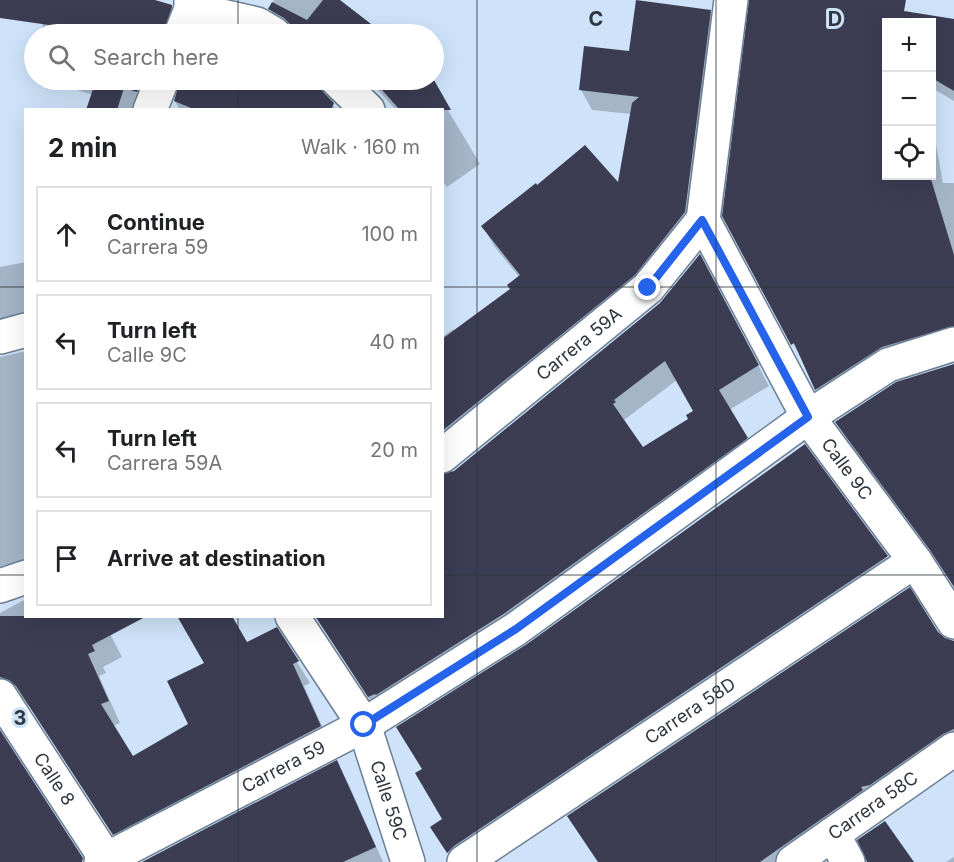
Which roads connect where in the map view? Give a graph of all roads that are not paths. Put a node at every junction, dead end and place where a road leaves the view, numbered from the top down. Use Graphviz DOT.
graph roads {
  1 [pos="731,0"];
  2 [pos="188,14"];
  3 [pos="257,24"];
  4 [pos="158,90"];
  5 [pos="347,90"];
  6 [pos="151,108"];
  7 [pos="366,108"];
  8 [pos="702,220"];
  9 [pos="24,331"];
  10 [pos="0,337"];
  11 [pos="954,344"];
  12 [pos="808,417"];
  13 [pos="444,454"];
  14 [pos="915,561"];
  15 [pos="24,578"];
  16 [pos="0,586"];
  17 [pos="293,618"];
  18 [pos="954,622"];
  19 [pos="0,696"];
  20 [pos="364,725"];
  21 [pos="954,749"];
  22 [pos="840,848"];
  23 [pos="105,861"];
  24 [pos="408,862"];
  25 [pos="464,862"];
  26 [pos="792,862"];
  1 -- 8 [label="street"];
  2 -- 3 [label="street"];
  4 -- 6 [label="street"];
  5 -- 7 [label="street"];
  8 -- 12 [label="street, Calle 9C"];
  8 -- 13 [label="street, Carrera 59A"];
  9 -- 10 [label="street"];
  11 -- 12 [label="street, Carrera 59"];
  12 -- 14 [label="street, Calle 9C"];
  12 -- 20 [label="street, Carrera 59"];
  14 -- 18 [label="street, Calle 9C"];
  14 -- 25 [label="street, Carrera 58D"];
  15 -- 16 [label="street"];
  17 -- 20 [label="street, Calle 59C"];
  19 -- 23 [label="street, Calle 8"];
  20 -- 23 [label="street, Carrera 59"];
  20 -- 24 [label="street, Calle 59C"];
  21 -- 22 [label="street, Carrera 58C"];
  22 -- 26 [label="street, Carrera 58C"];
}
